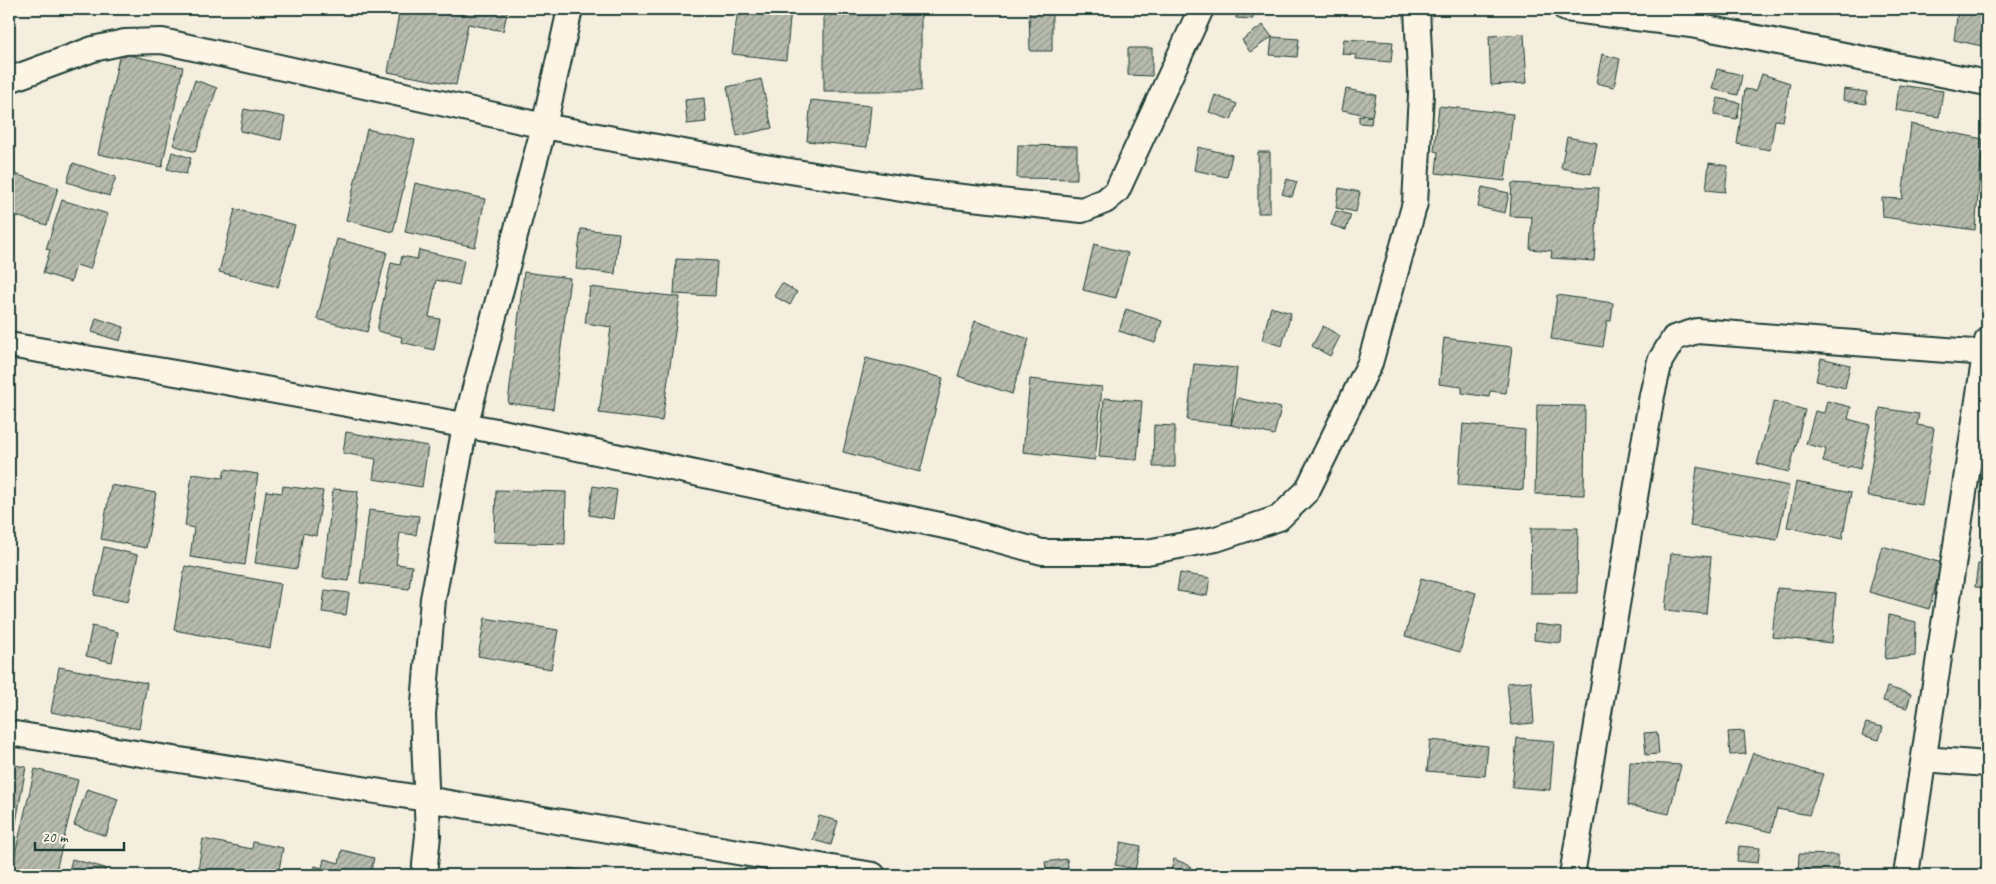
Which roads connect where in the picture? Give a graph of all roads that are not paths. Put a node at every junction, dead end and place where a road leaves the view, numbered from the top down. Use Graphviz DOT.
graph roads {
  1 [pos="570,9"];
  2 [pos="1201,9"];
  3 [pos="1417,9"];
  4 [pos="1566,9"];
  5 [pos="9,80"];
  6 [pos="1987,83"];
  7 [pos="544,126"];
  8 [pos="9,345"];
  9 [pos="1986,347"];
  10 [pos="465,426"];
  11 [pos="9,733"];
  12 [pos="1924,759"];
  13 [pos="1987,764"];
  14 [pos="426,799"];
  15 [pos="814,871"];
  16 [pos="424,875"];
  17 [pos="873,875"];
  18 [pos="1572,875"];
  19 [pos="1906,875"];
  1 -- 7 [label="street"];
  2 -- 7 [label="street"];
  3 -- 10 [label="street"];
  4 -- 6 [label="street"];
  5 -- 7 [label="street"];
  7 -- 10 [label="street"];
  8 -- 10 [label="street"];
  9 -- 12 [label="street"];
  9 -- 18 [label="street"];
  10 -- 14 [label="street"];
  11 -- 14 [label="street"];
  12 -- 13 [label="street"];
  12 -- 19 [label="street"];
  14 -- 15 [label="street"];
  14 -- 16 [label="street"];
  15 -- 17 [label="street"];
}
